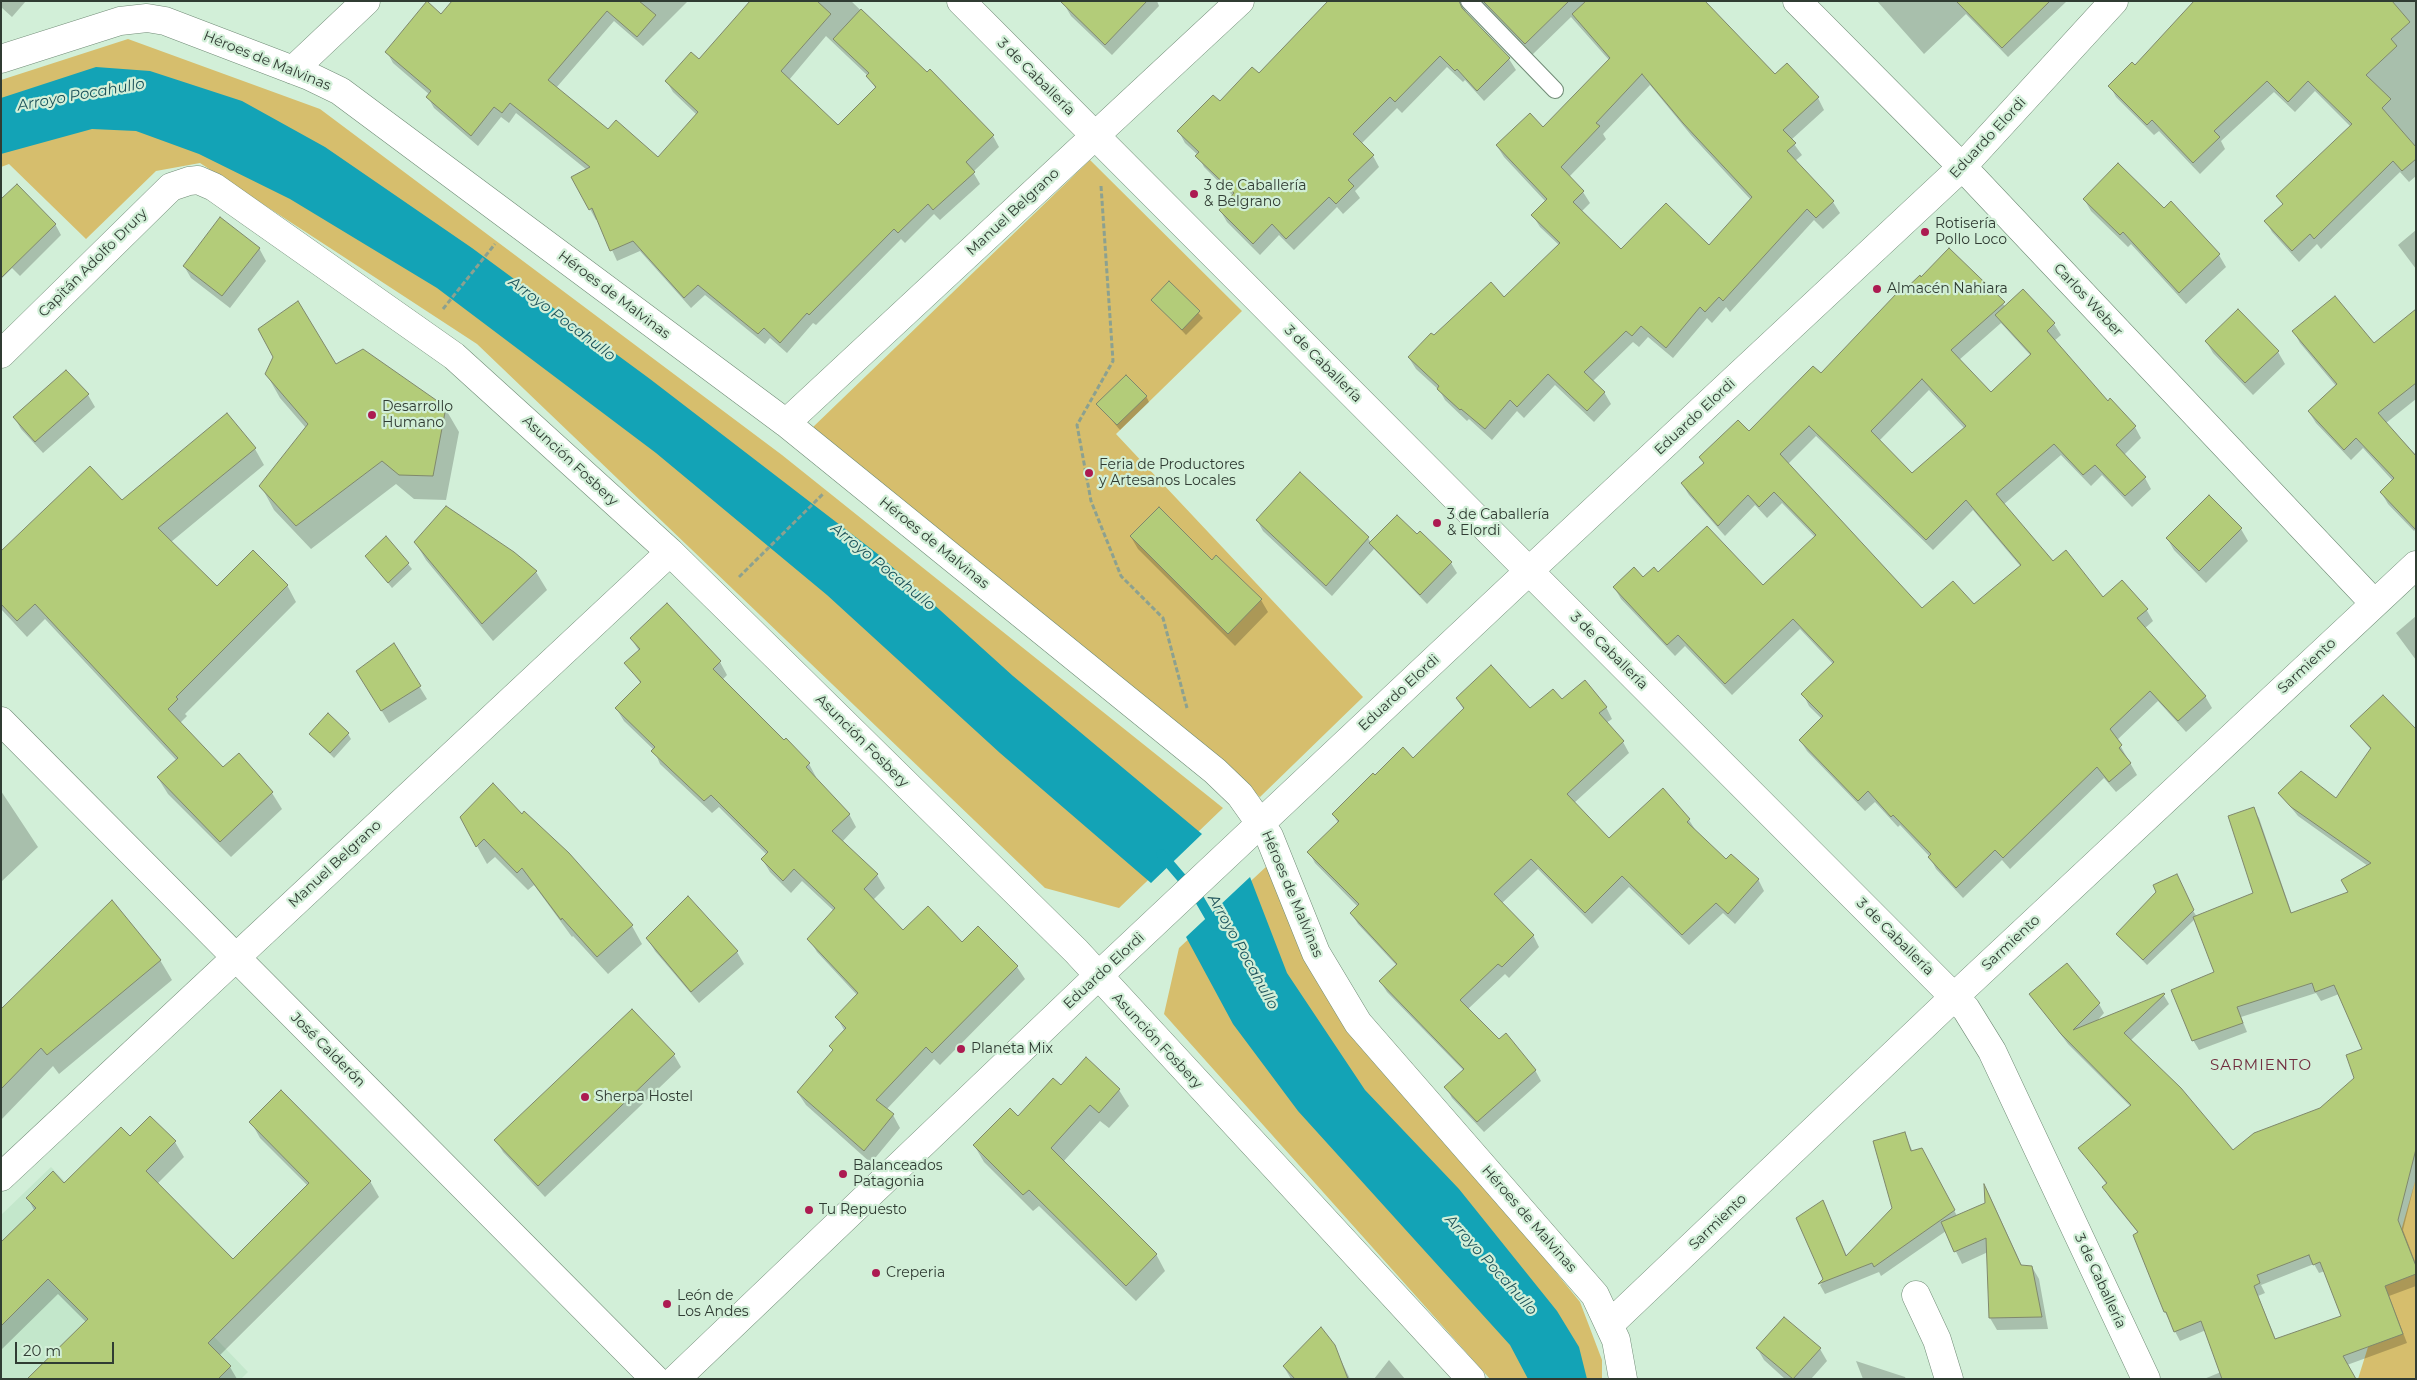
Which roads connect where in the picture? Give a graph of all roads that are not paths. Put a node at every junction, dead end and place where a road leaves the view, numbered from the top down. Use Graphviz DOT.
graph roads {
  1 [pos="366,1"];
  2 [pos="960,1"];
  3 [pos="1240,1"];
  4 [pos="1468,1"];
  5 [pos="1797,1"];
  6 [pos="2114,1"];
  7 [pos="133,9"];
  8 [pos="1,59"];
  9 [pos="293,70"];
  10 [pos="1555,90"];
  11 [pos="1095,136"];
  12 [pos="1962,167"];
  13 [pos="189,180"];
  14 [pos="1,354"];
  15 [pos="786,423"];
  16 [pos="670,552"];
  17 [pos="2416,565"];
  18 [pos="1529,571"];
  19 [pos="2374,603"];
  20 [pos="1,721"];
  21 [pos="1261,822"];
  22 [pos="236,957"];
  23 [pos="1097,977"];
  24 [pos="1954,996"];
  25 [pos="1,1177"];
  26 [pos="1916,1295"];
  27 [pos="1610,1324"];
  28 [pos="655,1379"];
  29 [pos="676,1379"];
  30 [pos="1471,1379"];
  31 [pos="1623,1379"];
  32 [pos="1949,1379"];
  33 [pos="2146,1379"];
  1 -- 9 [label="street"];
  2 -- 11 [label="street, 3 de Caballería"];
  3 -- 11 [label="street, Manuel Belgrano"];
  4 -- 10 [label="lane"];
  5 -- 12 [label="street, Carlos Weber"];
  6 -- 12 [label="street, Eduardo Elordi"];
  7 -- 8 [label="street, Héroes de Malvinas"];
  7 -- 9 [label="street, Héroes de Malvinas"];
  9 -- 15 [label="street, Héroes de Malvinas"];
  11 -- 15 [label="street, Manuel Belgrano"];
  11 -- 18 [label="street, 3 de Caballería"];
  12 -- 18 [label="street, Eduardo Elordi"];
  12 -- 19 [label="street, Carlos Weber"];
  13 -- 14 [label="street, Capitán Adolfo Drury"];
  13 -- 16 [label="street, Asunción Fosbery"];
  15 -- 21 [label="street, Héroes de Malvinas"];
  16 -- 22 [label="street, Manuel Belgrano"];
  16 -- 23 [label="street, Asunción Fosbery"];
  17 -- 19 [label="street, Sarmiento"];
  18 -- 21 [label="street, Eduardo Elordi"];
  18 -- 24 [label="street, 3 de Caballería"];
  19 -- 24 [label="street, Sarmiento"];
  20 -- 22 [label="street, José Calderón"];
  21 -- 23 [label="street, Eduardo Elordi"];
  21 -- 27 [label="street, Héroes de Malvinas"];
  22 -- 25 [label="street, Manuel Belgrano"];
  22 -- 28 [label="street, José Calderón"];
  23 -- 29 [label="street, Eduardo Elordi"];
  23 -- 30 [label="street, Asunción Fosbery"];
  24 -- 27 [label="street, Sarmiento"];
  24 -- 33 [label="street, 3 de Caballería"];
  26 -- 32 [label="street"];
  27 -- 31 [label="street, Héroes de Malvinas"];
}
